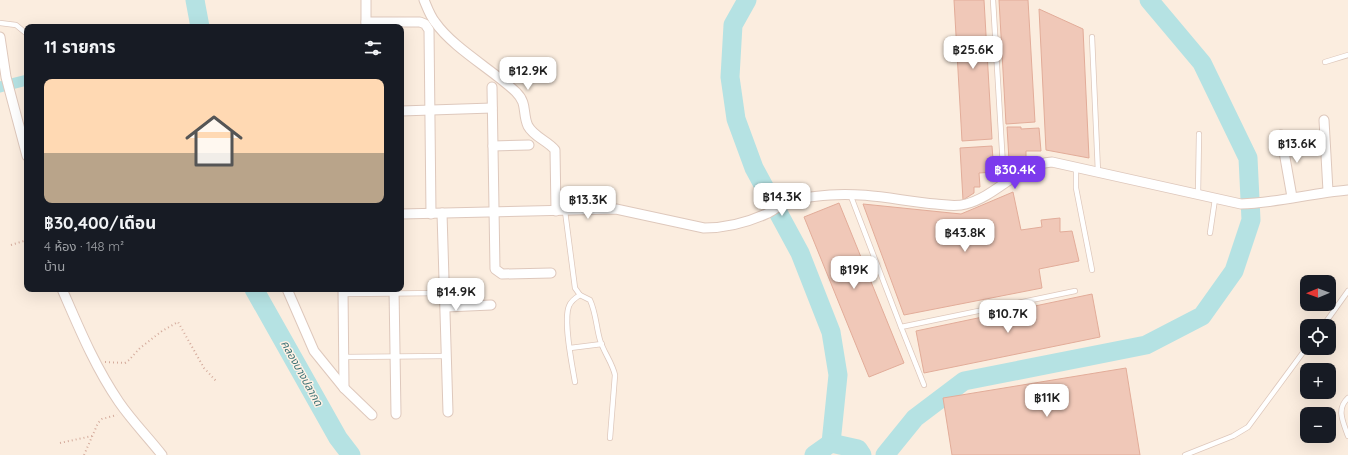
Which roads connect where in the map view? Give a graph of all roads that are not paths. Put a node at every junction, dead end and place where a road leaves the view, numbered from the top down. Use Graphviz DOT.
graph roads {
  1 [pos="366,0"];
  2 [pos="424,0"];
  3 [pos="993,0"];
  4 [pos="0,23"];
  5 [pos="366,24"];
  6 [pos="24,32"];
  7 [pos="0,36"];
  8 [pos="1092,37"];
  9 [pos="1348,55"];
  10 [pos="1325,62"];
  11 [pos="492,87"];
  12 [pos="492,108"];
  13 [pos="404,111"];
  14 [pos="431,111"];
  15 [pos="1324,120"];
  16 [pos="1199,134"];
  17 [pos="1280,135"];
  18 [pos="529,144"];
  19 [pos="24,145"];
  20 [pos="493,146"];
  21 [pos="1076,167"];
  22 [pos="1098,172"];
  23 [pos="1004,185"];
  24 [pos="1348,190"];
  25 [pos="1328,191"];
  26 [pos="850,194"];
  27 [pos="1198,195"];
  28 [pos="1292,197"];
  29 [pos="1214,199"];
  30 [pos="565,210"];
  31 [pos="556,211"];
  32 [pos="442,213"];
  33 [pos="494,213"];
  34 [pos="404,214"];
  35 [pos="431,214"];
  36 [pos="1210,233"];
  37 [pos="1092,270"];
  38 [pos="552,273"];
  39 [pos="404,291"];
  40 [pos="1075,291"];
  41 [pos="1348,291"];
  42 [pos="63,292"];
  43 [pos="288,292"];
  44 [pos="343,292"];
  45 [pos="394,292"];
  46 [pos="445,293"];
  47 [pos="580,295"];
  48 [pos="491,305"];
  49 [pos="446,307"];
  50 [pos="1328,319"];
  51 [pos="901,327"];
  52 [pos="602,344"];
  53 [pos="570,348"];
  54 [pos="1301,355"];
  55 [pos="395,356"];
  56 [pos="447,356"];
  57 [pos="343,357"];
  58 [pos="575,382"];
  59 [pos="924,385"];
  60 [pos="344,388"];
  61 [pos="1348,398"];
  62 [pos="448,412"];
  63 [pos="396,414"];
  64 [pos="372,415"];
  65 [pos="1348,436"];
  66 [pos="610,438"];
  67 [pos="162,455"];
  68 [pos="1185,455"];
  1 -- 5 [label="street"];
  2 -- 31 [label="street"];
  3 -- 23 [label="lane"];
  4 -- 6 [label="lane"];
  5 -- 14 [label="street"];
  7 -- 19 [label="street"];
  8 -- 22 [label="lane"];
  9 -- 10 [label="lane"];
  11 -- 12 [label="street"];
  12 -- 14 [label="street"];
  12 -- 20 [label="street"];
  13 -- 14 [label="street"];
  14 -- 35 [label="street"];
  15 -- 25 [label="street"];
  16 -- 27 [label="lane"];
  17 -- 28 [label="street"];
  18 -- 20 [label="street"];
  20 -- 33 [label="street"];
  21 -- 22 [label="street"];
  21 -- 23 [label="street"];
  21 -- 37 [label="lane"];
  22 -- 27 [label="street"];
  23 -- 26 [label="street"];
  24 -- 25 [label="street"];
  25 -- 28 [label="street"];
  26 -- 30 [label="street"];
  26 -- 51 [label="lane"];
  27 -- 29 [label="street"];
  28 -- 29 [label="street"];
  29 -- 36 [label="lane"];
  30 -- 31 [label="street"];
  30 -- 47 [label="lane"];
  31 -- 33 [label="street"];
  32 -- 33 [label="street"];
  32 -- 35 [label="street"];
  32 -- 46 [label="street"];
  33 -- 38 [label="street"];
  34 -- 35 [label="street"];
  39 -- 46 [label="lane"];
  40 -- 51 [label="lane"];
  41 -- 50 [label="lane"];
  42 -- 67 [label="street"];
  43 -- 60 [label="street"];
  44 -- 57 [label="street"];
  45 -- 55 [label="street"];
  46 -- 49 [label="street"];
  47 -- 52 [label="lane"];
  47 -- 53 [label="lane"];
  48 -- 49 [label="street"];
  49 -- 56 [label="street"];
  51 -- 59 [label="lane"];
  52 -- 53 [label="lane"];
  52 -- 66 [label="lane"];
  53 -- 58 [label="lane"];
  54 -- 68 [label="lane"];
  55 -- 56 [label="lane"];
  55 -- 57 [label="lane"];
  55 -- 63 [label="street"];
  56 -- 62 [label="street"];
  57 -- 60 [label="street"];
  60 -- 64 [label="street"];
  61 -- 65 [label="lane"];
}
